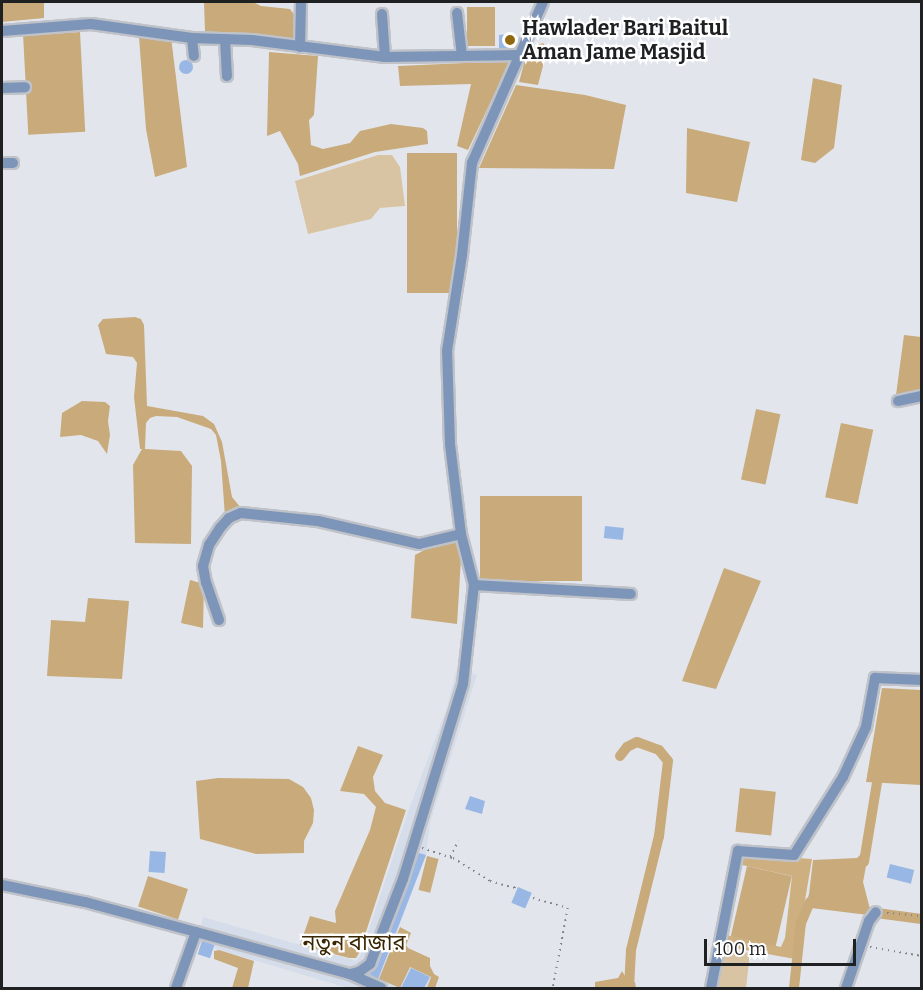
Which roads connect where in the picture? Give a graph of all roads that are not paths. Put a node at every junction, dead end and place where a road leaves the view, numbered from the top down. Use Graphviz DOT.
graph roads {
  1 [pos="301,2"];
  2 [pos="543,2"];
  3 [pos="457,13"];
  4 [pos="382,14"];
  5 [pos="2,31"];
  6 [pos="192,38"];
  7 [pos="225,39"];
  8 [pos="300,47"];
  9 [pos="520,55"];
  10 [pos="194,56"];
  11 [pos="462,56"];
  12 [pos="385,57"];
  13 [pos="227,76"];
  14 [pos="25,87"];
  15 [pos="2,88"];
  16 [pos="921,396"];
  17 [pos="898,401"];
  18 [pos="461,534"];
  19 [pos="474,585"];
  20 [pos="631,594"];
  21 [pos="219,620"];
  22 [pos="921,680"];
  23 [pos="2,885"];
  24 [pos="872,916"];
  25 [pos="196,932"];
  26 [pos="350,974"];
  27 [pos="176,988"];
  28 [pos="381,988"];
  29 [pos="711,988"];
  30 [pos="846,988"];
  1 -- 8 [label="street"];
  2 -- 9 [label="street"];
  3 -- 11 [label="street"];
  4 -- 12 [label="street"];
  5 -- 6 [label="street"];
  6 -- 7 [label="street"];
  6 -- 10 [label="street"];
  7 -- 8 [label="street"];
  7 -- 13 [label="street"];
  8 -- 12 [label="street"];
  9 -- 11 [label="street"];
  9 -- 18 [label="street"];
  11 -- 12 [label="street"];
  14 -- 15 [label="street"];
  16 -- 17 [label="street"];
  18 -- 19 [label="street"];
  18 -- 21 [label="street"];
  19 -- 20 [label="street"];
  19 -- 26 [label="street"];
  22 -- 29 [label="street"];
  23 -- 25 [label="street"];
  24 -- 30 [label="street"];
  25 -- 26 [label="street"];
  25 -- 27 [label="street"];
  26 -- 28 [label="street"];
}
